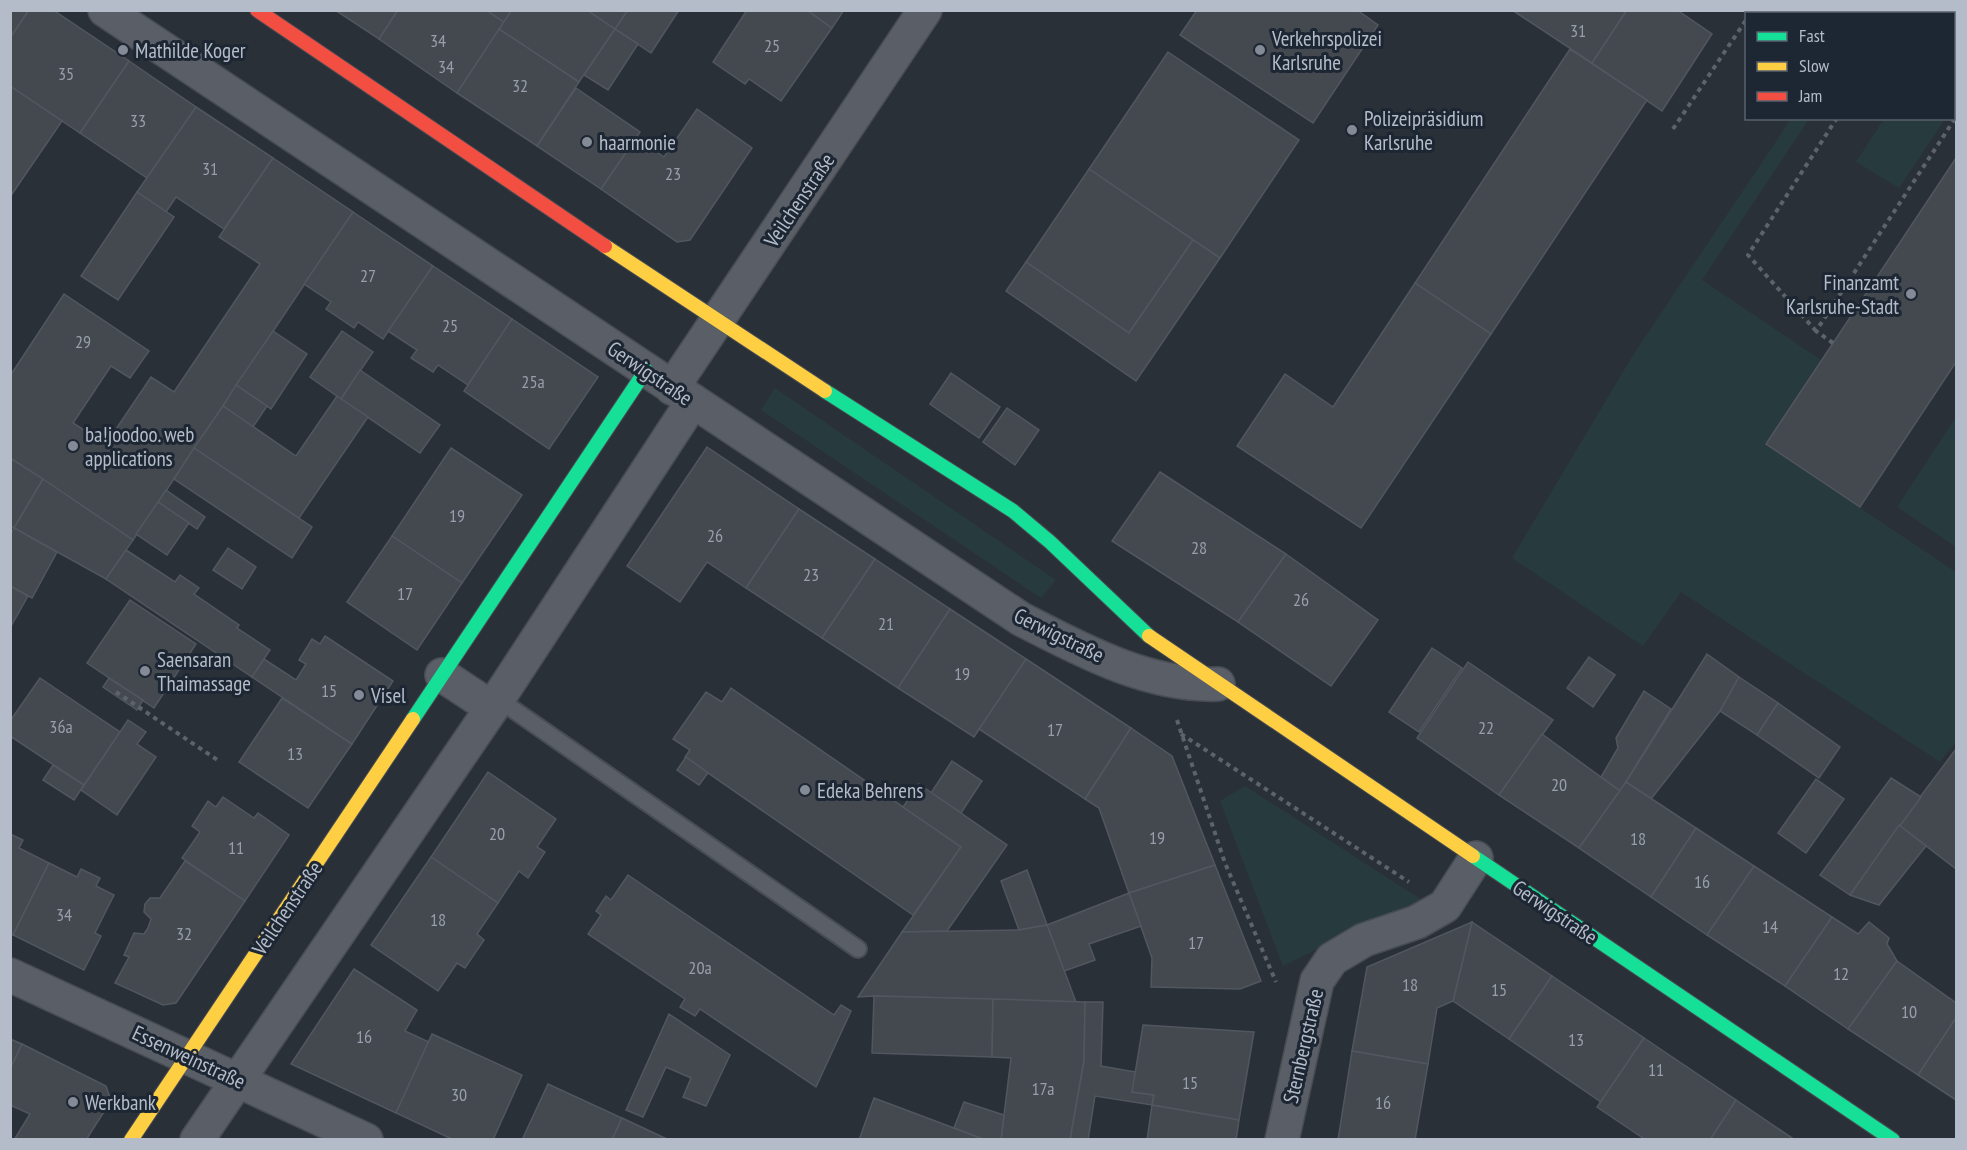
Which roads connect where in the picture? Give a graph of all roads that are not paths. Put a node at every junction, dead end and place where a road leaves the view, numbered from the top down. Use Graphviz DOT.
graph roads {
  1 [pos="105,10"];
  2 [pos="257,10"];
  3 [pos="925,10"];
  4 [pos="718,322"];
  5 [pos="670,386"];
  6 [pos="442,675"];
  7 [pos="1218,684"];
  8 [pos="495,703"];
  9 [pos="1476,858"];
  10 [pos="858,948"];
  11 [pos="10,975"];
  12 [pos="188,1057"];
  13 [pos="237,1080"];
  14 [pos="131,1140"];
  15 [pos="197,1140"];
  16 [pos="366,1140"];
  17 [pos="1282,1140"];
  18 [pos="1893,1140"];
  1 -- 5 [label="street, Gerwigstraße"];
  2 -- 4 [label="street, Gerwigstraße"];
  3 -- 4 [label="street, Veilchenstraße"];
  4 -- 5 [label="street, Veilchenstraße"];
  4 -- 7 [label="street, Gerwigstraße"];
  5 -- 6 [label="street, Veilchenstraße"];
  5 -- 7 [label="street, Gerwigstraße"];
  5 -- 8 [label="street, Veilchenstraße"];
  6 -- 8 [label="street"];
  6 -- 12 [label="street, Veilchenstraße"];
  7 -- 9 [label="street, Gerwigstraße"];
  8 -- 10 [label="lane"];
  8 -- 13 [label="street, Veilchenstraße"];
  9 -- 17 [label="street, Sternbergstraße"];
  9 -- 18 [label="street, Gerwigstraße"];
  11 -- 12 [label="street, Essenweinstraße"];
  12 -- 13 [label="street, Essenweinstraße"];
  12 -- 14 [label="street, Veilchenstraße"];
  13 -- 15 [label="street, Veilchenstraße"];
  13 -- 16 [label="street, Essenweinstraße"];
}
